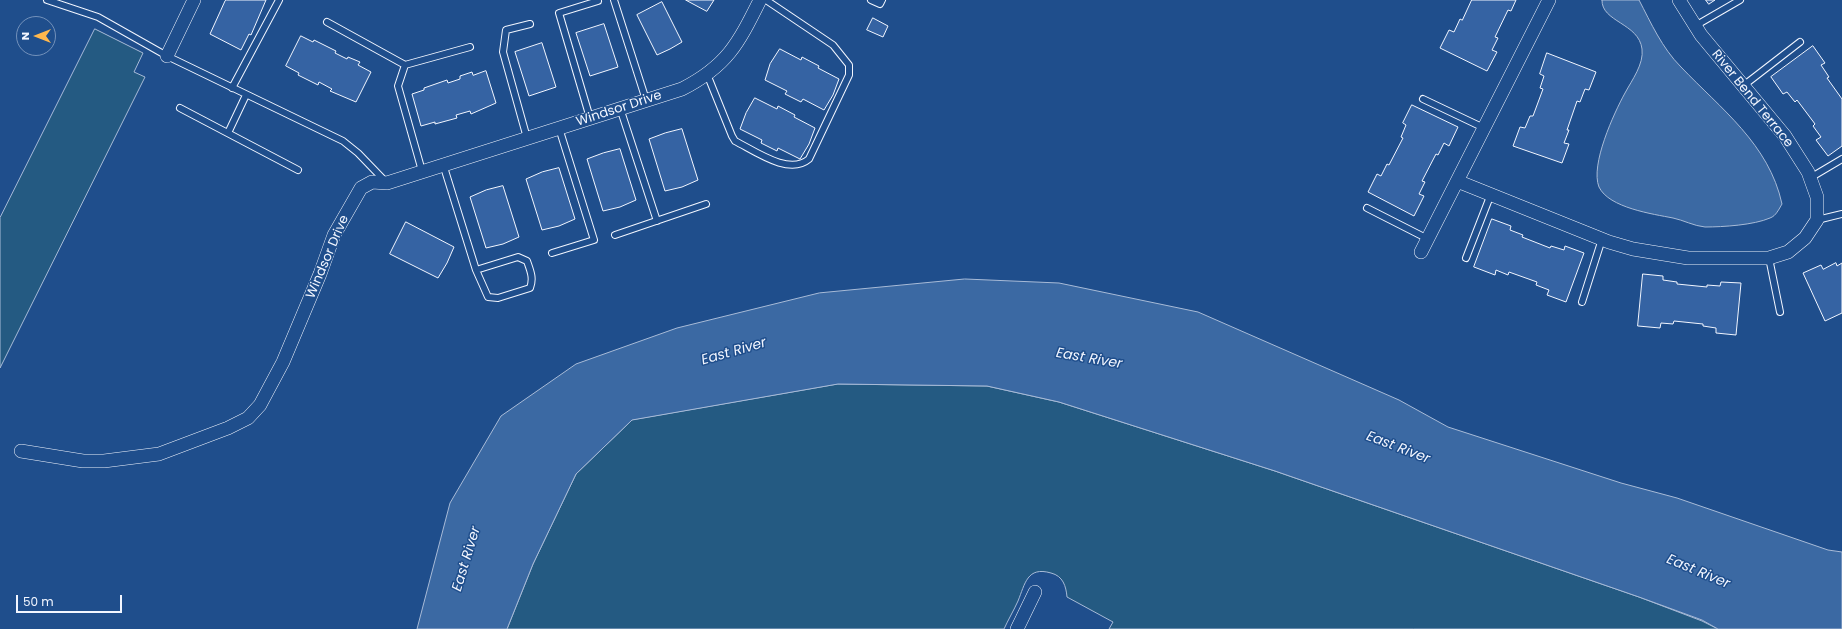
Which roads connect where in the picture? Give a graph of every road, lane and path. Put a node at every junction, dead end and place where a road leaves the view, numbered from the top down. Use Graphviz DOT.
graph roads {
  1 [pos="47,0"];
  2 [pos="194,0"];
  3 [pos="278,0"];
  4 [pos="614,0"];
  5 [pos="760,0"];
  6 [pos="766,0"];
  7 [pos="871,0"];
  8 [pos="882,0"];
  9 [pos="1549,0"];
  10 [pos="1679,0"];
  11 [pos="1740,0"];
  12 [pos="598,1"];
  13 [pos="327,22"];
  14 [pos="530,24"];
  15 [pos="1695,26"];
  16 [pos="1800,42"];
  17 [pos="470,47"];
  18 [pos="167,56"];
  19 [pos="405,65"];
  20 [pos="707,74"];
  21 [pos="1743,86"];
  22 [pos="232,88"];
  23 [pos="246,95"];
  24 [pos="1423,99"];
  25 [pos="646,100"];
  26 [pos="180,108"];
  27 [pos="620,108"];
  28 [pos="590,118"];
  29 [pos="559,128"];
  30 [pos="1484,128"];
  31 [pos="228,133"];
  32 [pos="527,138"];
  33 [pos="1842,159"];
  34 [pos="443,164"];
  35 [pos="298,170"];
  36 [pos="422,171"];
  37 [pos="1810,178"];
  38 [pos="1457,181"];
  39 [pos="387,183"];
  40 [pos="1491,194"];
  41 [pos="706,204"];
  42 [pos="1367,208"];
  43 [pos="1842,214"];
  44 [pos="1817,220"];
  45 [pos="657,221"];
  46 [pos="615,235"];
  47 [pos="1428,239"];
  48 [pos="1602,239"];
  49 [pos="1421,252"];
  50 [pos="552,253"];
  51 [pos="1466,258"];
  52 [pos="1769,258"];
  53 [pos="476,270"];
  54 [pos="1582,302"];
  55 [pos="1780,312"];
  56 [pos="21,451"];
  57 [pos="1035,592"];
  58 [pos="1017,629"];
  1 -- 18 [label="lane"];
  2 -- 18 [label="street"];
  3 -- 22 [label="lane"];
  4 -- 25 [label="lane"];
  5 -- 20 [label="street, Windsor Drive"];
  6 -- 20 [label="lane"];
  7 -- 8 [label="lane"];
  9 -- 30 [label="street"];
  10 -- 15 [label="street, River Bend Terrace"];
  11 -- 15 [label="lane"];
  12 -- 28 [label="lane"];
  13 -- 19 [label="lane"];
  14 -- 32 [label="lane"];
  15 -- 21 [label="street, River Bend Terrace"];
  16 -- 21 [label="lane"];
  17 -- 19 [label="lane"];
  18 -- 22 [label="lane"];
  19 -- 36 [label="lane"];
  20 -- 25 [label="street, Windsor Drive"];
  21 -- 37 [label="street, River Bend Terrace"];
  22 -- 23 [label="lane"];
  23 -- 31 [label="lane"];
  23 -- 39 [label="lane"];
  24 -- 30 [label="lane"];
  25 -- 27 [label="street, Windsor Drive"];
  26 -- 31 [label="lane"];
  27 -- 28 [label="street, Windsor Drive"];
  27 -- 45 [label="lane"];
  28 -- 29 [label="street, Windsor Drive"];
  29 -- 32 [label="street, Windsor Drive"];
  29 -- 50 [label="lane"];
  30 -- 38 [label="street"];
  31 -- 35 [label="lane"];
  32 -- 34 [label="street, Windsor Drive"];
  33 -- 37 [label="lane"];
  34 -- 36 [label="street, Windsor Drive"];
  34 -- 53 [label="lane"];
  36 -- 39 [label="street, Windsor Drive"];
  37 -- 44 [label="street, River Bend Terrace"];
  38 -- 40 [label="street"];
  38 -- 47 [label="street"];
  39 -- 56 [label="street, Windsor Drive"];
  40 -- 48 [label="street"];
  40 -- 51 [label="lane"];
  41 -- 45 [label="lane"];
  42 -- 47 [label="lane"];
  43 -- 44 [label="lane"];
  44 -- 52 [label="street"];
  45 -- 46 [label="lane"];
  47 -- 49 [label="street"];
  48 -- 52 [label="street"];
  48 -- 54 [label="lane"];
  52 -- 55 [label="lane"];
  53 -- 53 [label="lane"];
  57 -- 58 [label="street"];
}
